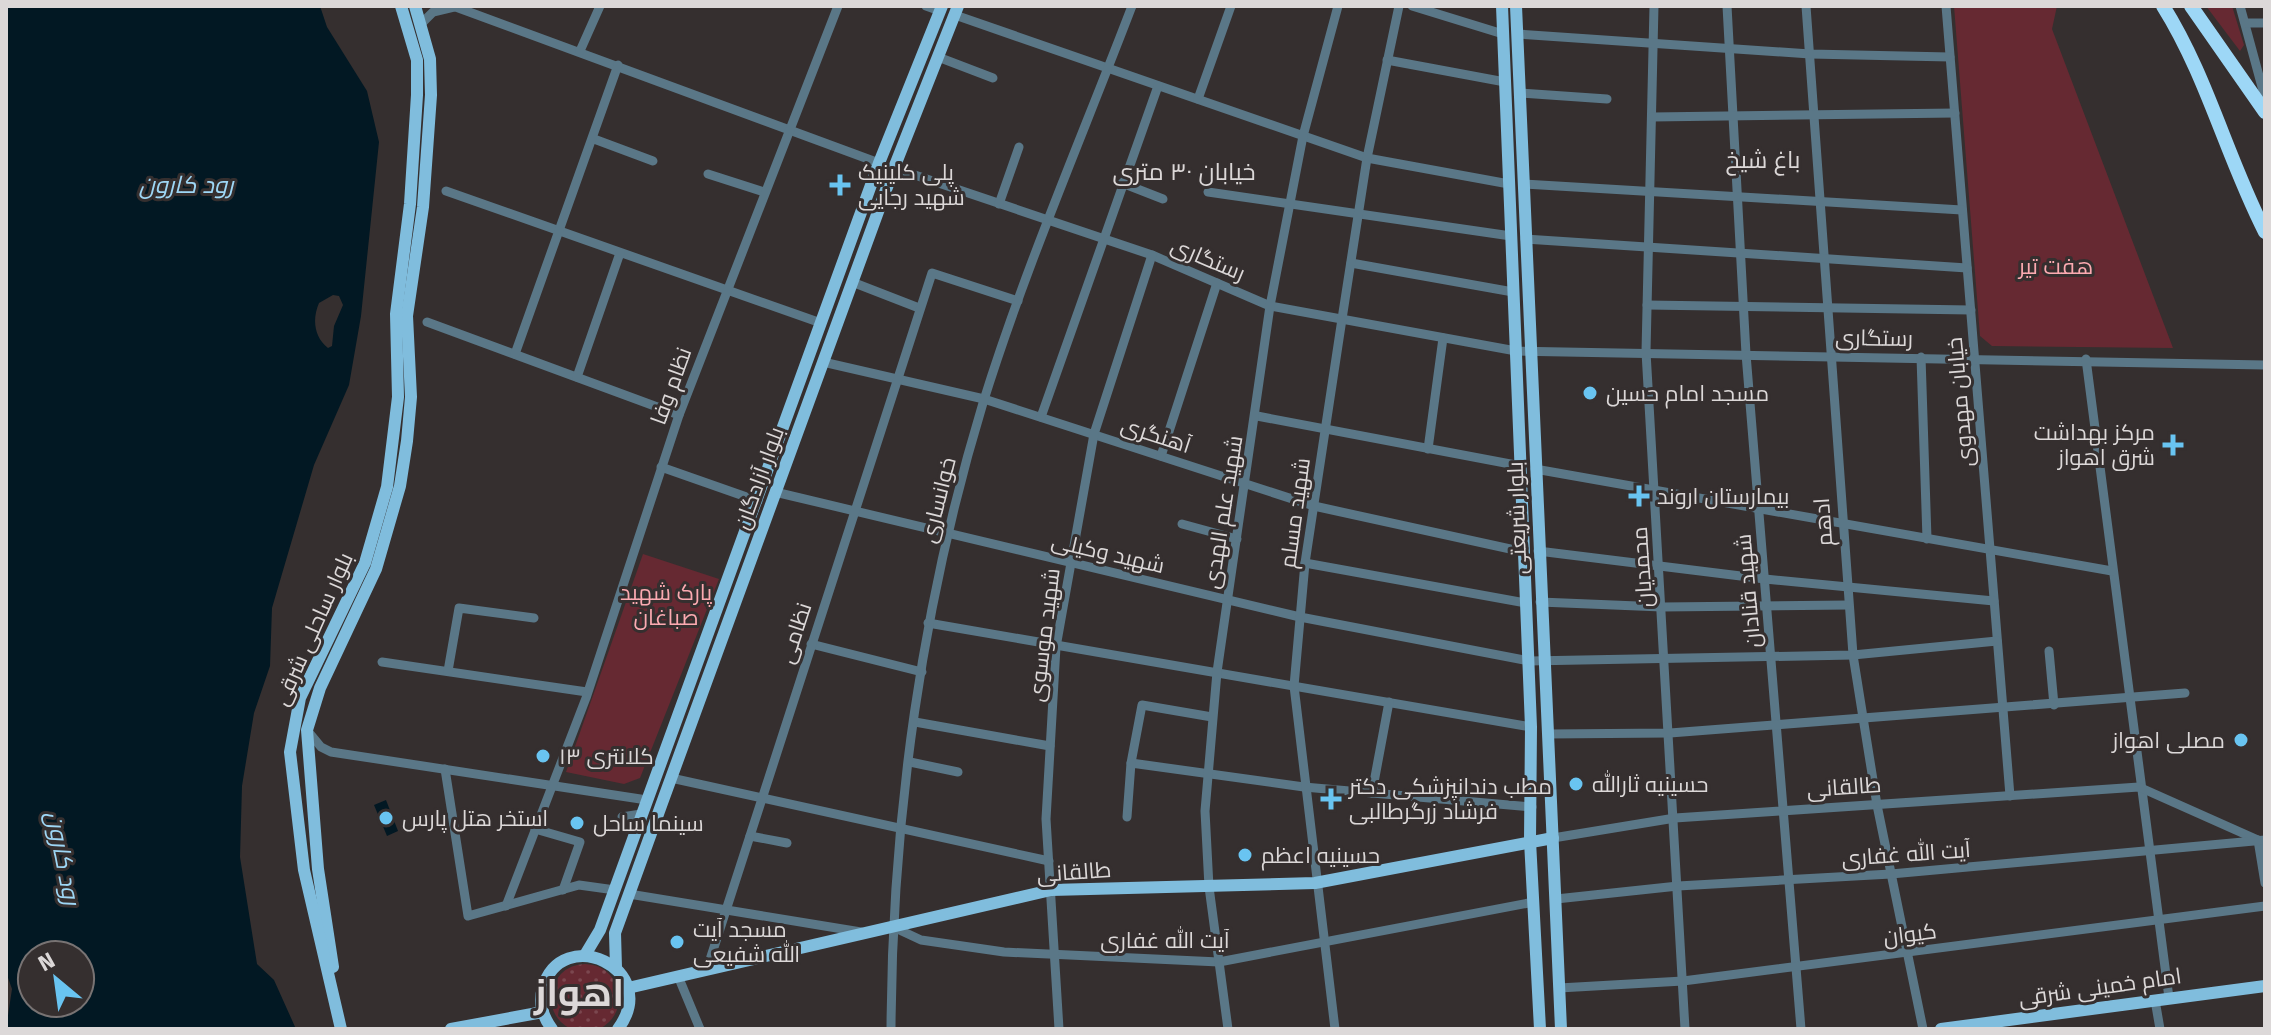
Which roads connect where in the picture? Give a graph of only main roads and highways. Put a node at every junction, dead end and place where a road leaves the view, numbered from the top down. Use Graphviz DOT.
graph roads {
  1 [pos="401,6"];
  2 [pos="415,6"];
  3 [pos="1502,6"];
  4 [pos="1516,6"];
  5 [pos="2191,6"];
  6 [pos="2162,7"];
  7 [pos="941,9"];
  8 [pos="956,11"];
  9 [pos="1510,34"];
  10 [pos="2265,112"];
  11 [pos="2265,232"];
  12 [pos="402,325"];
  13 [pos="1553,838"];
  14 [pos="1530,841"];
  15 [pos="585,955"];
  16 [pos="616,968"];
  17 [pos="2265,986"];
  18 [pos="628,988"];
  19 [pos="543,1012"];
  20 [pos="344,1029"];
  21 [pos="451,1029"];
  22 [pos="552,1029"];
  23 [pos="618,1029"];
  24 [pos="1540,1029"];
  25 [pos="1561,1029"];
  26 [pos="1941,1029"];
  1 -- 12 [label="main road, بلوار ساحلی شرقی"];
  2 -- 12 [label="main road, بلوار ساحلی شرقی"];
  3 -- 9 [label="main road, بلوار شریعتی"];
  4 -- 9 [label="main road, بلوار شریعتی"];
  5 -- 10 [label="highway"];
  6 -- 11 [label="highway"];
  7 -- 15 [label="main road, بلوار آزادگان"];
  8 -- 16 [label="main road, بلوار آزادگان"];
  9 -- 13 [label="main road, بلوار شریعتی"];
  9 -- 14 [label="main road, بلوار شریعتی"];
  12 -- 20 [label="main road, بلوار ساحلی شرقی"];
  12 -- 20 [label="main road, بلوار ساحلی شرقی"];
  13 -- 14 [label="main road, طالقانی"];
  13 -- 25 [label="main road, بلوار شریعتی"];
  14 -- 18 [label="main road, طالقانی"];
  14 -- 24 [label="main road, بلوار شریعتی"];
  15 -- 16 [label="main road"];
  15 -- 19 [label="main road"];
  16 -- 18 [label="main road"];
  17 -- 26 [label="main road, امام خمینی شرقی"];
  18 -- 23 [label="main road"];
  19 -- 21 [label="main road"];
  19 -- 22 [label="main road"];
}
